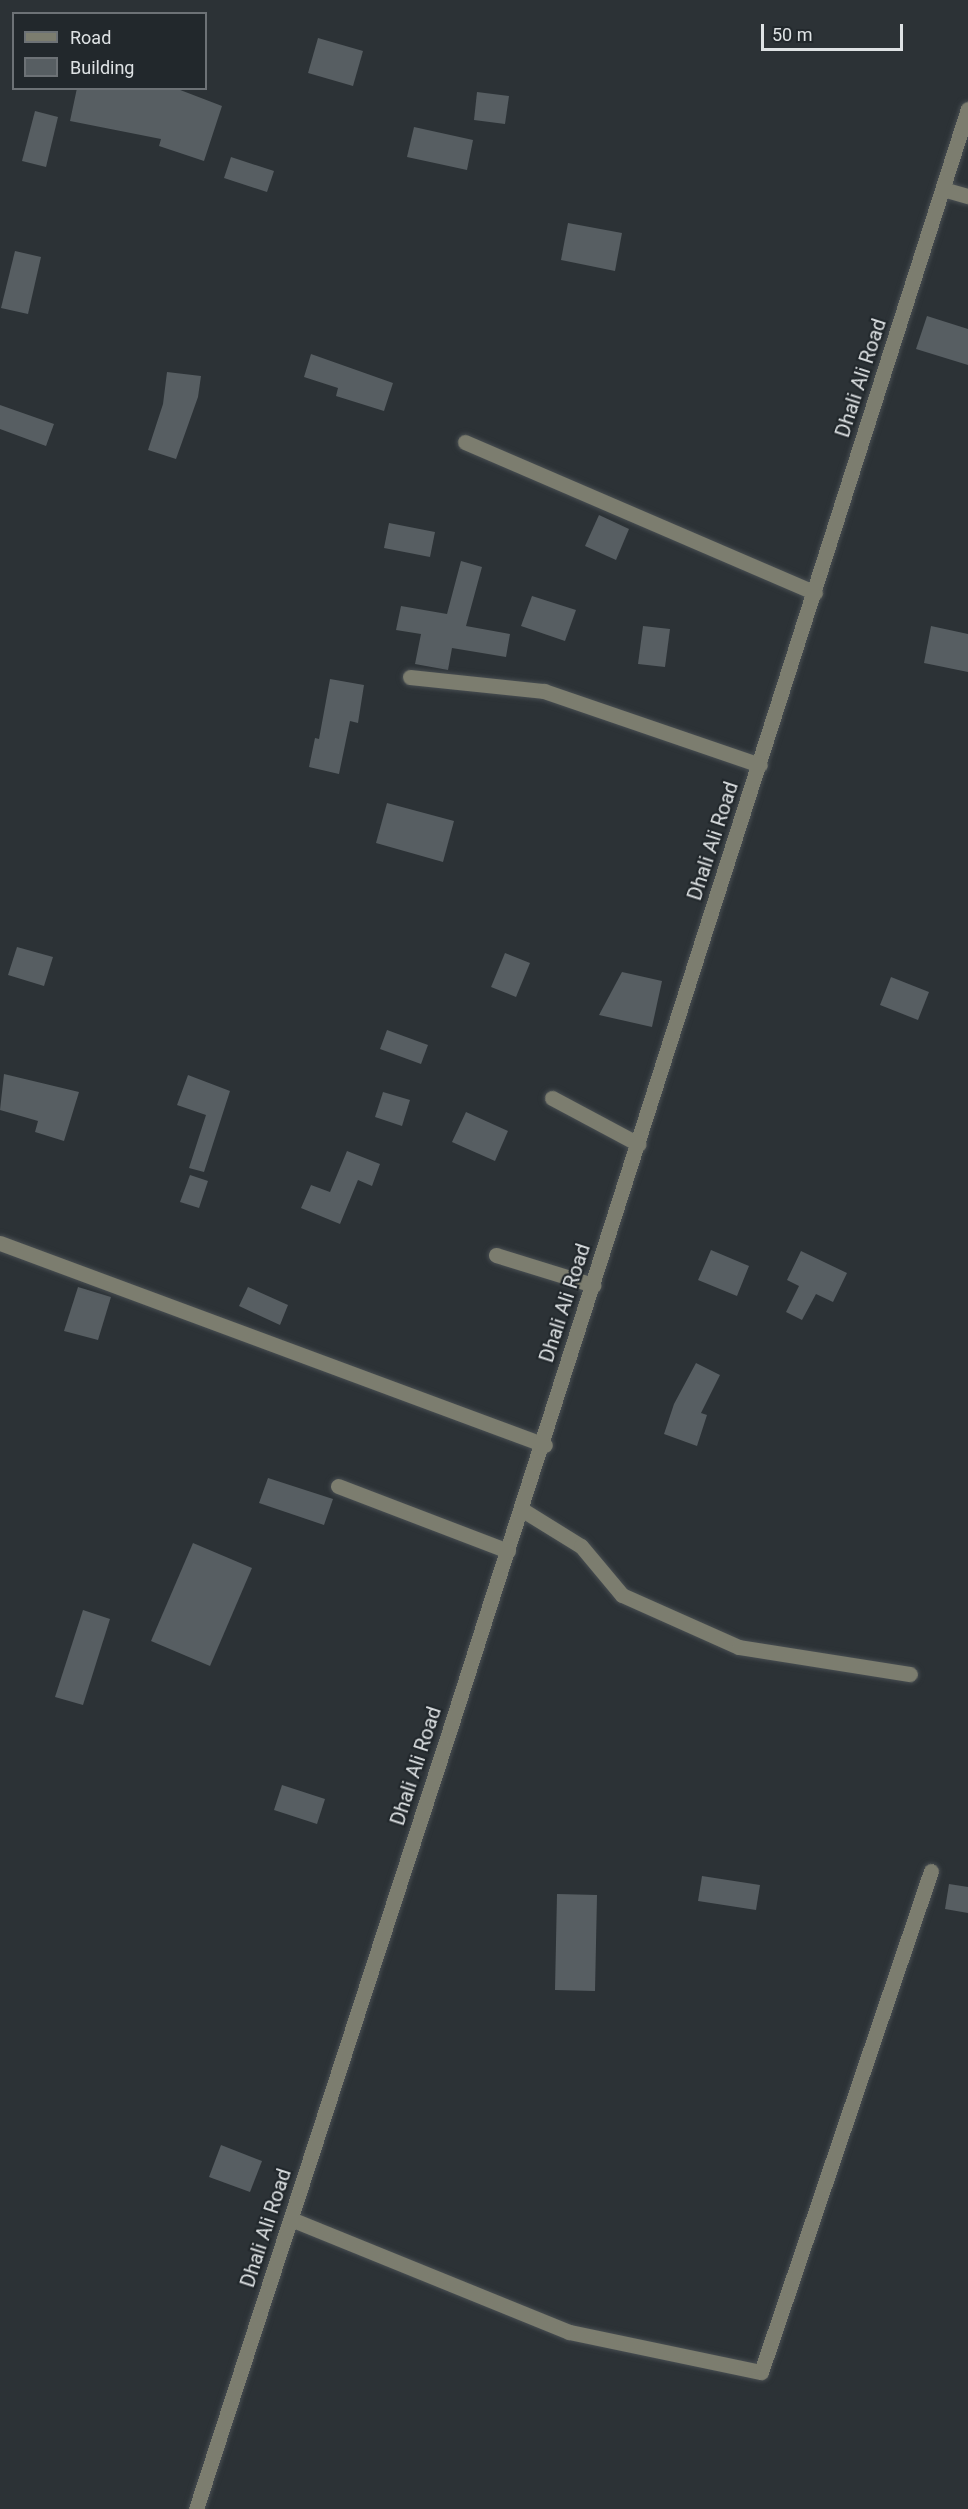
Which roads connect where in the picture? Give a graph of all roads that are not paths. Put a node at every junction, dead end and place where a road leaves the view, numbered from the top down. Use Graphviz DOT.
graph roads {
  1 [pos="968,109"];
  2 [pos="943,189"];
  3 [pos="968,196"];
  4 [pos="465,442"];
  5 [pos="815,593"];
  6 [pos="410,677"];
  7 [pos="760,765"];
  8 [pos="552,1098"];
  9 [pos="638,1144"];
  10 [pos="0,1244"];
  11 [pos="496,1255"];
  12 [pos="593,1285"];
  13 [pos="543,1445"];
  14 [pos="338,1486"];
  15 [pos="521,1509"];
  16 [pos="508,1551"];
  17 [pos="910,1674"];
  18 [pos="931,1871"];
  19 [pos="291,2219"];
  20 [pos="196,2509"];
  1 -- 2 [label="street, Dhali Ali Road"];
  2 -- 3 [label="street"];
  2 -- 5 [label="street, Dhali Ali Road"];
  4 -- 5 [label="street"];
  5 -- 7 [label="street, Dhali Ali Road"];
  6 -- 7 [label="street"];
  7 -- 9 [label="street, Dhali Ali Road"];
  8 -- 9 [label="street"];
  9 -- 12 [label="street, Dhali Ali Road"];
  10 -- 13 [label="street"];
  11 -- 12 [label="street"];
  12 -- 13 [label="street, Dhali Ali Road"];
  13 -- 15 [label="street, Dhali Ali Road"];
  14 -- 16 [label="street"];
  15 -- 16 [label="street, Dhali Ali Road"];
  15 -- 17 [label="street"];
  16 -- 19 [label="street, Dhali Ali Road"];
  18 -- 19 [label="street"];
  19 -- 20 [label="street, Dhali Ali Road"];
}
